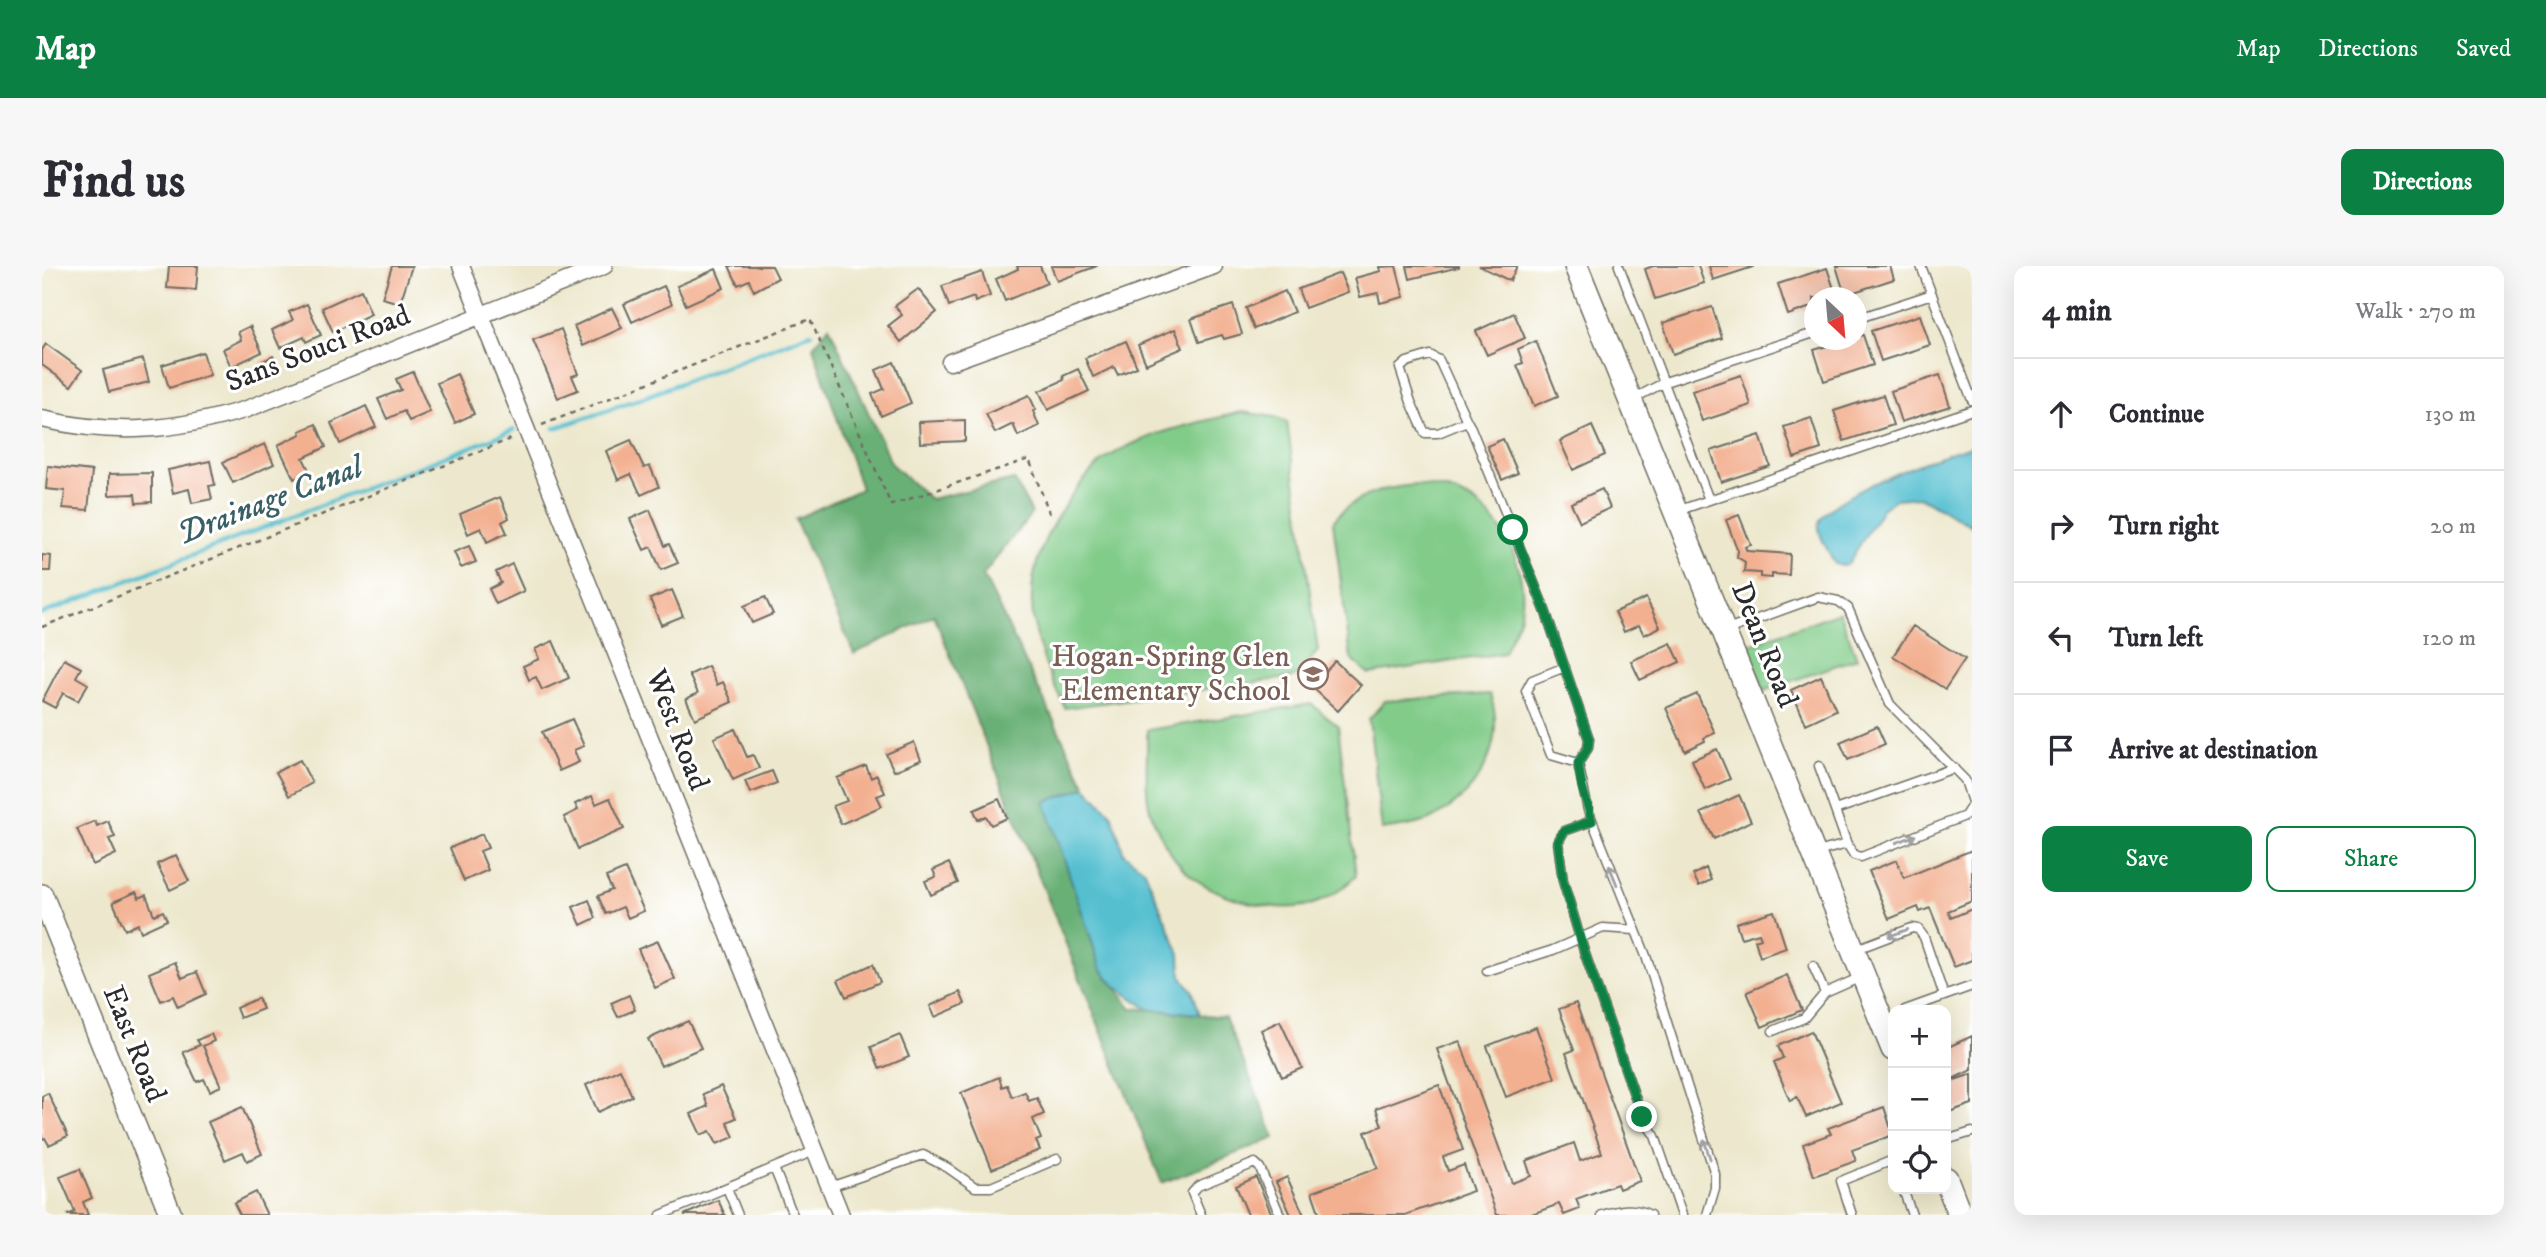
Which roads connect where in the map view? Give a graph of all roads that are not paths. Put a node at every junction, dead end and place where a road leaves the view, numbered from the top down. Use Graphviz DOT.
graph roads {
  1 [pos="461,266"];
  2 [pos="604,266"];
  3 [pos="1214,266"];
  4 [pos="1619,266"];
  5 [pos="1921,266"];
  6 [pos="1580,269"];
  7 [pos="1932,295"];
  8 [pos="480,316"];
  9 [pos="1867,316"];
  10 [pos="1804,337"];
  11 [pos="950,362"];
  12 [pos="1664,382"];
  13 [pos="1972,400"];
  14 [pos="1630,401"];
  15 [pos="1972,410"];
  16 [pos="42,419"];
  17 [pos="1467,421"];
  18 [pos="1709,500"];
  19 [pos="1675,512"];
  20 [pos="1724,631"];
  21 [pos="1564,667"];
  22 [pos="1578,763"];
  23 [pos="1819,765"];
  24 [pos="1954,768"];
  25 [pos="1972,804"];
  26 [pos="1835,810"];
  27 [pos="1592,821"];
  28 [pos="1847,844"];
  29 [pos="1814,853"];
  30 [pos="42,895"];
  31 [pos="1635,930"];
  32 [pos="1582,939"];
  33 [pos="1853,950"];
  34 [pos="1813,966"];
  35 [pos="1487,971"];
  36 [pos="1864,976"];
  37 [pos="1972,986"];
  38 [pos="1825,993"];
  39 [pos="1944,996"];
  40 [pos="1919,1005"];
  41 [pos="1887,1017"];
  42 [pos="1773,1031"];
  43 [pos="1972,1132"];
  44 [pos="1951,1138"];
  45 [pos="814,1151"];
  46 [pos="1057,1159"];
  47 [pos="1888,1162"];
  48 [pos="775,1168"];
  49 [pos="830,1187"];
  50 [pos="727,1188"];
  51 [pos="1951,1191"];
  52 [pos="1905,1194"];
  53 [pos="171,1215"];
  54 [pos="661,1215"];
  55 [pos="738,1215"];
  56 [pos="793,1215"];
  57 [pos="841,1215"];
  58 [pos="1201,1215"];
  59 [pos="1280,1215"];
  60 [pos="1602,1215"];
  61 [pos="1650,1215"];
  62 [pos="1682,1215"];
  63 [pos="1707,1215"];
  64 [pos="1852,1215"];
  65 [pos="1912,1215"];
  66 [pos="1961,1215"];
  1 -- 8 [label="street, West Road"];
  2 -- 8 [label="street, Sans Souci Road"];
  3 -- 11 [label="street"];
  4 -- 12 [label="lane"];
  5 -- 7 [label="lane"];
  6 -- 14 [label="main road, Dean Road"];
  7 -- 9 [label="lane"];
  7 -- 13 [label="lane"];
  8 -- 16 [label="street, Sans Souci Road"];
  8 -- 45 [label="street, West Road"];
  10 -- 12 [label="lane"];
  12 -- 14 [label="lane"];
  12 -- 18 [label="lane"];
  14 -- 19 [label="main road, Dean Road"];
  15 -- 18 [label="lane"];
  17 -- 17 [label="lane"];
  17 -- 21 [label="lane"];
  18 -- 19 [label="lane"];
  19 -- 20 [label="main road, Dean Road"];
  20 -- 24 [label="lane"];
  20 -- 29 [label="main road, Dean Road"];
  21 -- 22 [label="lane"];
  21 -- 22 [label="lane"];
  22 -- 27 [label="lane"];
  23 -- 26 [label="lane"];
  24 -- 25 [label="lane"];
  24 -- 26 [label="lane"];
  28 -- 25 [label="lane, one-way"];
  26 -- 28 [label="lane"];
  31 -- 27 [label="lane, one-way"];
  27 -- 32 [label="lane"];
  28 -- 29 [label="lane"];
  29 -- 33 [label="main road, Dean Road"];
  30 -- 53 [label="street, East Road"];
  31 -- 32 [label="lane"];
  63 -- 31 [label="lane, one-way"];
  32 -- 35 [label="lane"];
  32 -- 62 [label="lane"];
  33 -- 36 [label="main road, Dean Road"];
  39 -- 33 [label="lane, one-way"];
  34 -- 38 [label="lane"];
  36 -- 38 [label="lane"];
  36 -- 41 [label="main road, Dean Road"];
  37 -- 39 [label="lane"];
  38 -- 42 [label="lane"];
  39 -- 40 [label="lane"];
  43 -- 44 [label="lane"];
  45 -- 48 [label="lane"];
  45 -- 49 [label="street, West Road"];
  46 -- 49 [label="lane"];
  47 -- 64 [label="lane"];
  48 -- 50 [label="lane"];
  48 -- 56 [label="lane"];
  49 -- 57 [label="street, West Road"];
  50 -- 54 [label="lane"];
  50 -- 55 [label="lane"];
  51 -- 66 [label="main road"];
  52 -- 65 [label="lane"];
  58 -- 59 [label="lane"];
  60 -- 61 [label="lane"];
}
